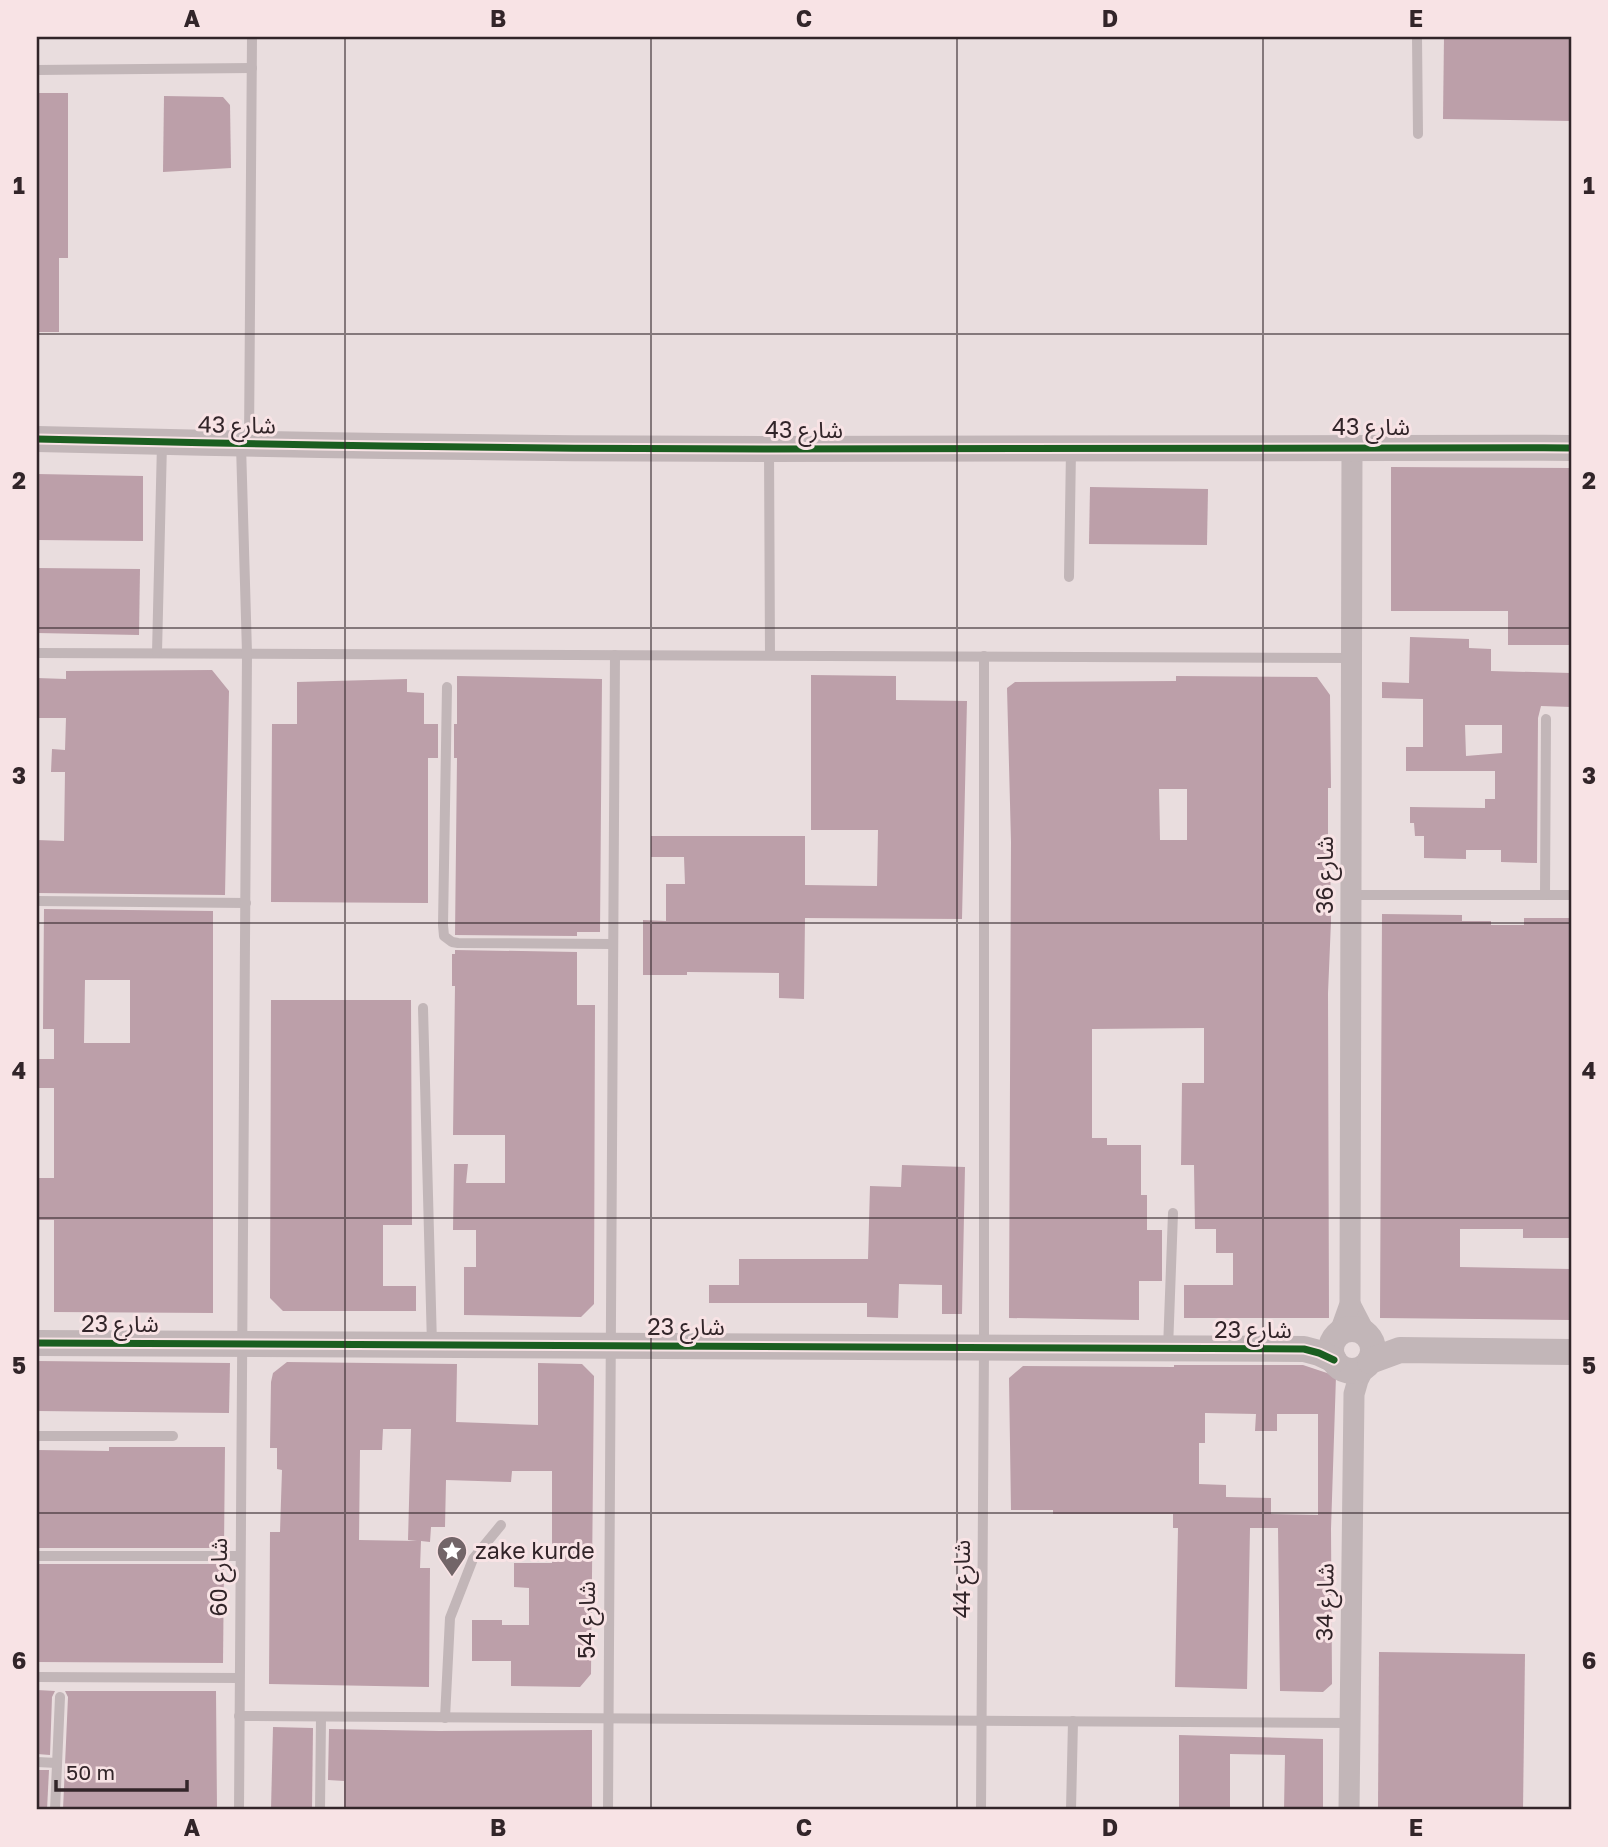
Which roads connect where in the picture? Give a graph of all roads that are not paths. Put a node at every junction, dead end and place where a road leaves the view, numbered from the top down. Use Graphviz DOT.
graph roads {
  1 [pos="252,37"];
  2 [pos="1417,37"];
  3 [pos="252,68"];
  4 [pos="37,70"];
  5 [pos="1418,134"];
  6 [pos="37,439"];
  7 [pos="162,442"];
  8 [pos="245,444"];
  9 [pos="1352,446"];
  10 [pos="1071,448"];
  11 [pos="769,449"];
  12 [pos="1571,449"];
  13 [pos="1069,577"];
  14 [pos="37,653"];
  15 [pos="157,653"];
  16 [pos="247,653"];
  17 [pos="614,654"];
  18 [pos="770,655"];
  19 [pos="984,656"];
  20 [pos="1352,658"];
  21 [pos="447,687"];
  22 [pos="1546,719"];
  23 [pos="1351,895"];
  24 [pos="1545,895"];
  25 [pos="1571,895"];
  26 [pos="37,901"];
  27 [pos="246,903"];
  28 [pos="612,944"];
  29 [pos="423,1008"];
  30 [pos="1172,1213"];
  31 [pos="37,1343"];
  32 [pos="242,1344"];
  33 [pos="432,1345"];
  34 [pos="609,1346"];
  35 [pos="984,1348"];
  36 [pos="1167,1349"];
  37 [pos="1353,1350"];
  38 [pos="1571,1352"];
  39 [pos="37,1436"];
  40 [pos="173,1436"];
  41 [pos="501,1525"];
  42 [pos="37,1556"];
  43 [pos="240,1556"];
  44 [pos="37,1677"];
  45 [pos="239,1678"];
  46 [pos="60,1697"];
  47 [pos="239,1716"];
  48 [pos="321,1717"];
  49 [pos="445,1718"];
  50 [pos="608,1719"];
  51 [pos="982,1720"];
  52 [pos="1073,1721"];
  53 [pos="1350,1723"];
  54 [pos="37,1762"];
  55 [pos="57,1763"];
  56 [pos="55,1810"];
  57 [pos="239,1810"];
  58 [pos="320,1810"];
  59 [pos="608,1810"];
  60 [pos="981,1810"];
  61 [pos="1071,1810"];
  62 [pos="1349,1810"];
  1 -- 3 [label="lane, شارع 60"];
  2 -- 5 [label="lane"];
  3 -- 4 [label="lane"];
  3 -- 8 [label="lane, شارع 60"];
  6 -- 7 [label="street, شارع 43"];
  7 -- 8 [label="street, شارع 43"];
  7 -- 15 [label="lane"];
  8 -- 11 [label="street, شارع 43"];
  8 -- 16 [label="lane, شارع 60"];
  9 -- 10 [label="street, شارع 43"];
  9 -- 12 [label="street, شارع 43"];
  9 -- 20 [label="street, شارع 36"];
  10 -- 11 [label="street, شارع 43"];
  10 -- 13 [label="lane"];
  11 -- 18 [label="lane"];
  14 -- 15 [label="lane"];
  15 -- 16 [label="lane"];
  16 -- 17 [label="lane"];
  16 -- 27 [label="lane, شارع 60"];
  17 -- 18 [label="lane"];
  17 -- 28 [label="lane, شارع 54"];
  18 -- 19 [label="lane"];
  19 -- 20 [label="lane"];
  19 -- 35 [label="lane, شارع 44"];
  20 -- 23 [label="street, شارع 36"];
  21 -- 28 [label="lane"];
  22 -- 24 [label="lane"];
  23 -- 24 [label="lane"];
  23 -- 37 [label="street, شارع 36"];
  24 -- 25 [label="lane"];
  26 -- 27 [label="lane"];
  27 -- 32 [label="lane, شارع 60"];
  28 -- 34 [label="lane, شارع 54"];
  29 -- 33 [label="lane"];
  30 -- 36 [label="lane"];
  31 -- 32 [label="street, شارع 23"];
  32 -- 33 [label="street, شارع 23"];
  32 -- 43 [label="lane, شارع 60"];
  33 -- 34 [label="street, شارع 23"];
  34 -- 35 [label="street, شارع 23"];
  34 -- 50 [label="lane, شارع 54"];
  35 -- 36 [label="street, شارع 23"];
  35 -- 51 [label="lane, شارع 44"];
  36 -- 37 [label="street, شارع 23"];
  37 -- 38 [label="street"];
  37 -- 53 [label="street, شارع 34"];
  39 -- 40 [label="lane"];
  41 -- 49 [label="lane"];
  42 -- 43 [label="lane"];
  43 -- 45 [label="lane, شارع 60"];
  44 -- 45 [label="lane"];
  45 -- 47 [label="lane, شارع 60"];
  46 -- 55 [label="lane"];
  47 -- 48 [label="lane"];
  47 -- 57 [label="lane, شارع 60"];
  48 -- 49 [label="lane"];
  48 -- 58 [label="lane"];
  49 -- 50 [label="lane"];
  50 -- 51 [label="lane"];
  50 -- 59 [label="lane, شارع 54"];
  51 -- 52 [label="lane"];
  51 -- 60 [label="lane, شارع 44"];
  52 -- 53 [label="lane"];
  52 -- 61 [label="lane"];
  53 -- 62 [label="street, شارع 34"];
  54 -- 55 [label="lane"];
  55 -- 56 [label="lane"];
}
